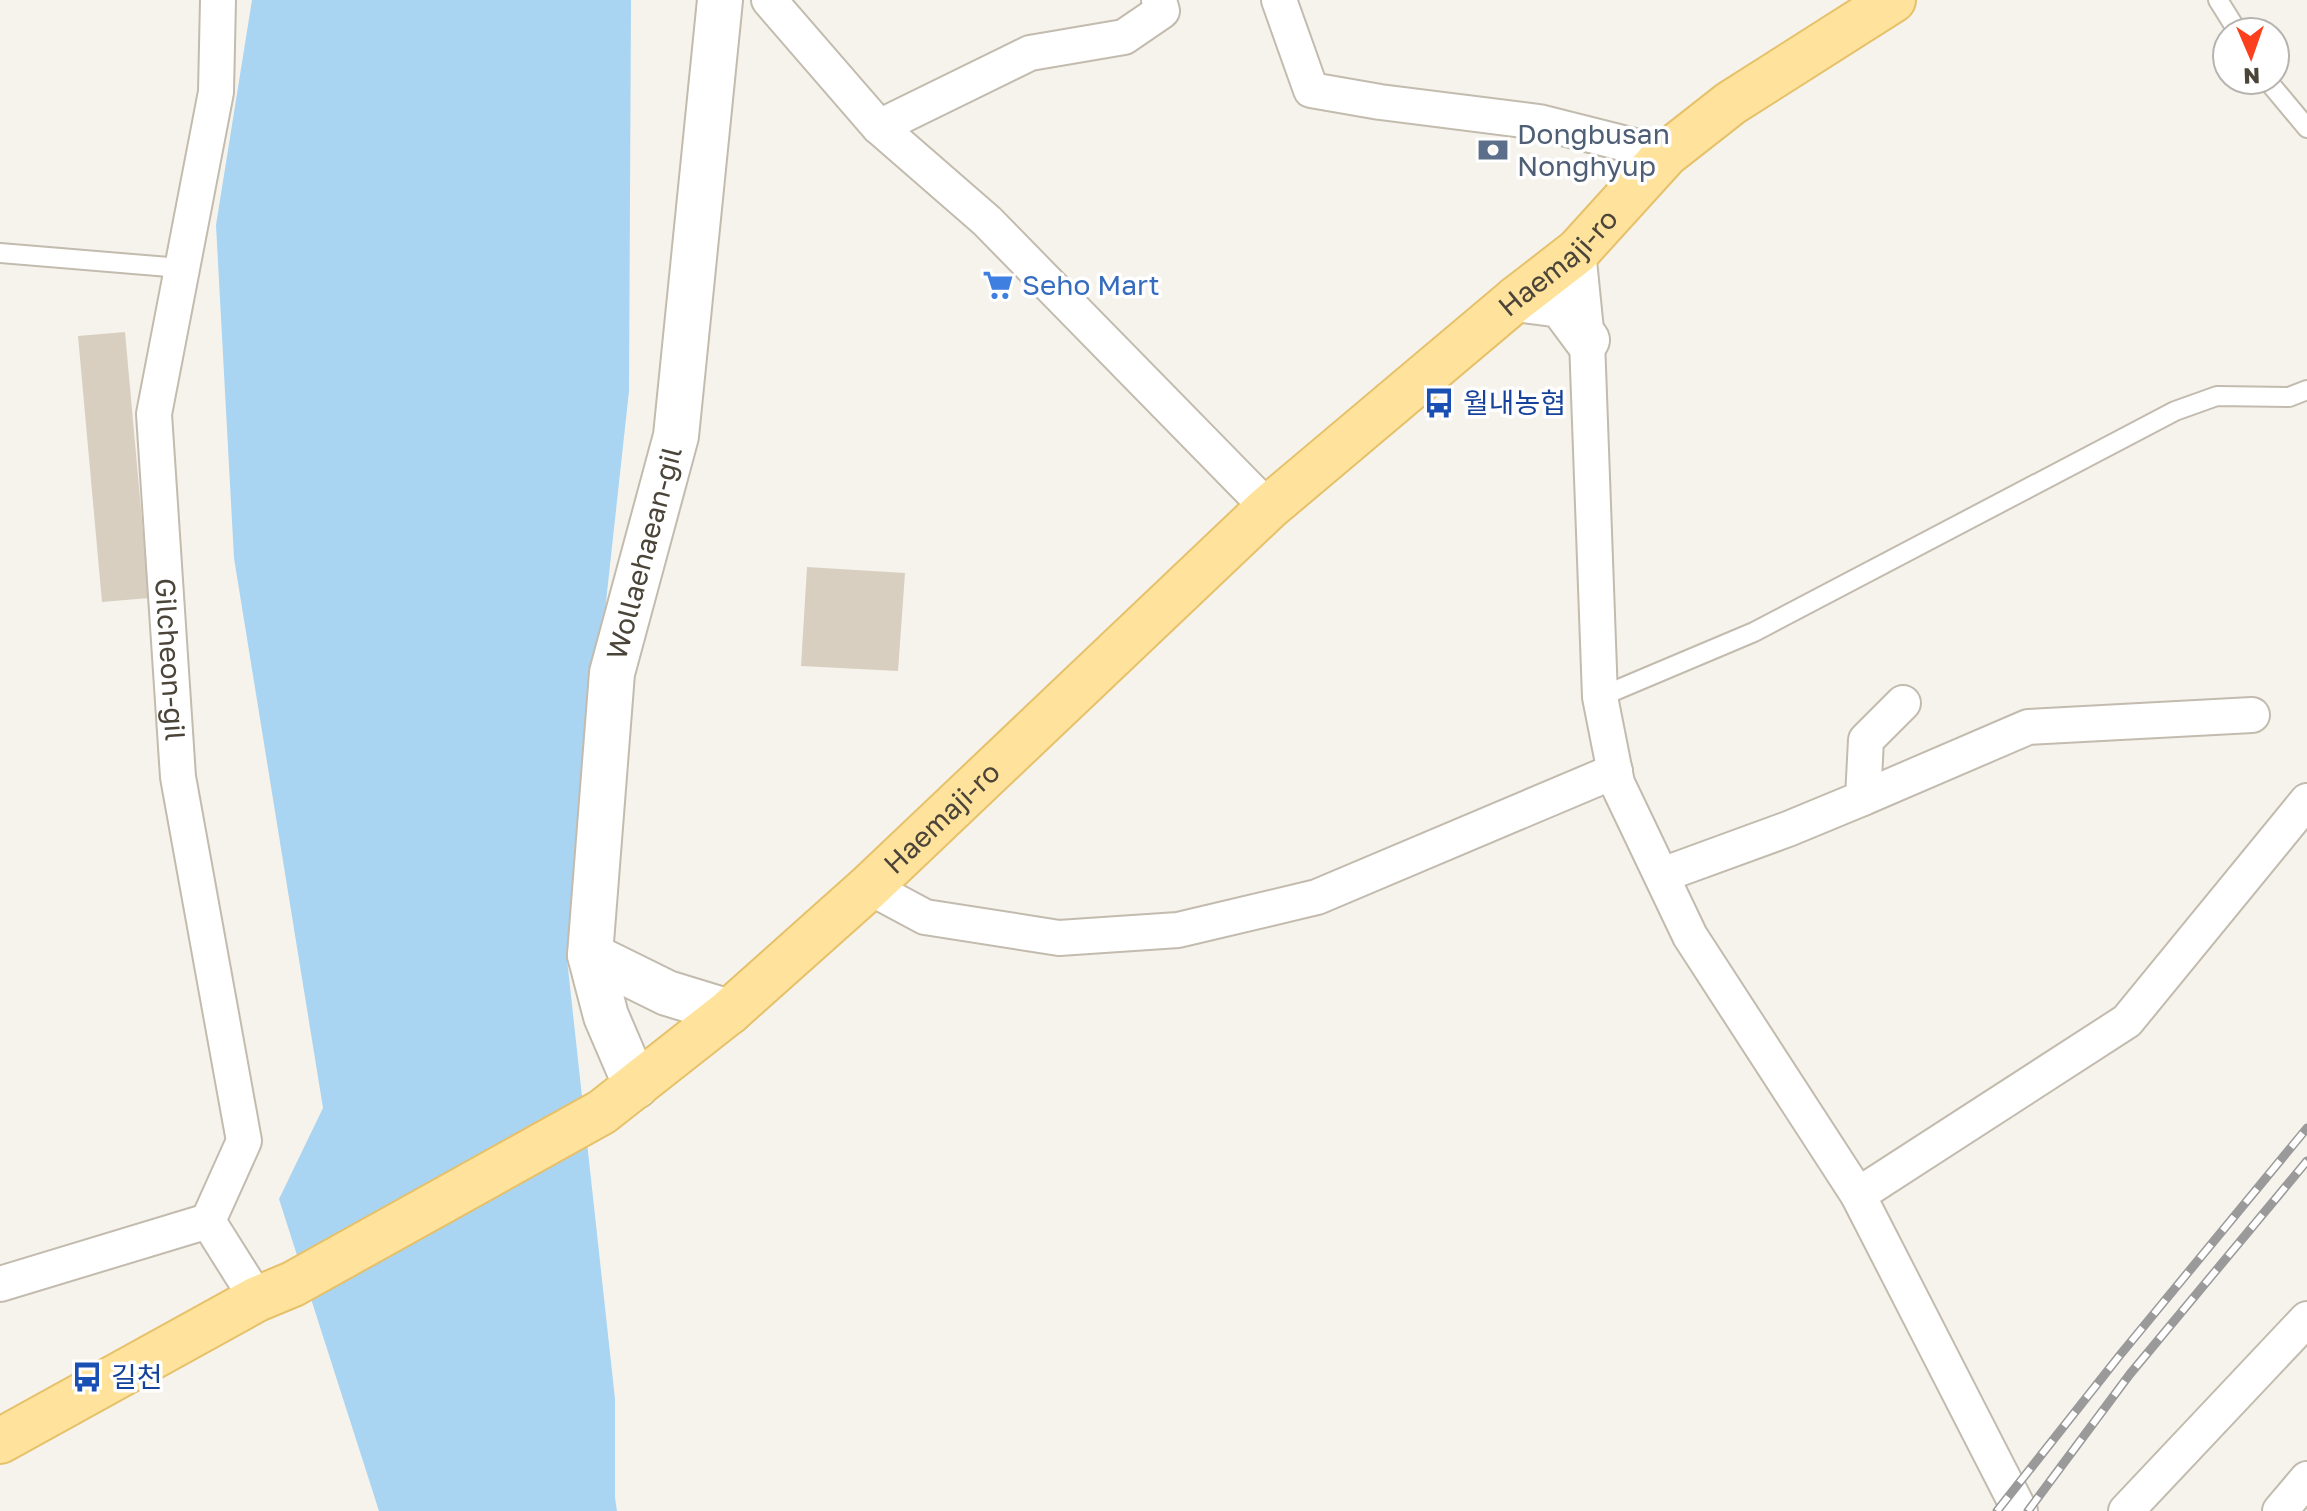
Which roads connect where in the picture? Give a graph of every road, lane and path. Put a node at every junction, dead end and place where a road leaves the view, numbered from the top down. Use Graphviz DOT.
graph roads {
  1 [pos="218,0"];
  2 [pos="720,0"];
  3 [pos="769,0"];
  4 [pos="1159,0"];
  5 [pos="1279,0"];
  6 [pos="1893,0"];
  7 [pos="2280,96"];
  8 [pos="879,127"];
  9 [pos="2307,128"];
  10 [pos="1666,154"];
  11 [pos="1578,251"];
  12 [pos="0,253"];
  13 [pos="181,268"];
  14 [pos="1516,299"];
  15 [pos="1587,340"];
  16 [pos="2307,390"];
  17 [pos="1268,508"];
  18 [pos="1600,697"];
  19 [pos="1903,703"];
  20 [pos="2252,715"];
  21 [pos="1615,771"];
  22 [pos="1863,798"];
  23 [pos="2307,801"];
  24 [pos="1662,875"];
  25 [pos="869,887"];
  26 [pos="590,955"];
  27 [pos="729,1012"];
  28 [pos="619,1099"];
  29 [pos="1858,1195"];
  30 [pos="208,1221"];
  31 [pos="0,1284"];
  32 [pos="275,1291"];
  33 [pos="2307,1319"];
  34 [pos="0,1441"];
  35 [pos="2307,1479"];
  36 [pos="2020,1511"];
  37 [pos="2126,1511"];
  38 [pos="2280,1511"];
  1 -- 13 [label="street, Gilcheon-gil"];
  2 -- 26 [label="street, Wollaehaean-gil"];
  3 -- 8 [label="street"];
  4 -- 8 [label="street"];
  5 -- 10 [label="street"];
  6 -- 10 [label="main road, Haemaji-ro"];
  7 -- 9 [label="lane"];
  8 -- 17 [label="street"];
  10 -- 11 [label="main road, Haemaji-ro"];
  11 -- 14 [label="main road, Haemaji-ro"];
  11 -- 15 [label="street"];
  12 -- 13 [label="lane"];
  13 -- 30 [label="street, Gilcheon-gil"];
  14 -- 15 [label="street"];
  14 -- 17 [label="main road, Haemaji-ro"];
  15 -- 18 [label="street"];
  16 -- 18 [label="lane"];
  17 -- 25 [label="main road, Haemaji-ro"];
  18 -- 21 [label="street"];
  19 -- 22 [label="street"];
  20 -- 22 [label="street"];
  21 -- 24 [label="street"];
  21 -- 25 [label="street"];
  22 -- 24 [label="street"];
  23 -- 29 [label="street"];
  24 -- 29 [label="street"];
  25 -- 27 [label="main road, Haemaji-ro"];
  26 -- 27 [label="street"];
  26 -- 28 [label="street, Wollaehaean-gil"];
  27 -- 28 [label="main road, Haemaji-ro"];
  28 -- 32 [label="main road, Haemaji-ro"];
  29 -- 36 [label="street"];
  30 -- 31 [label="street"];
  30 -- 32 [label="street"];
  32 -- 34 [label="main road"];
  33 -- 37 [label="street"];
  35 -- 38 [label="street"];
}
